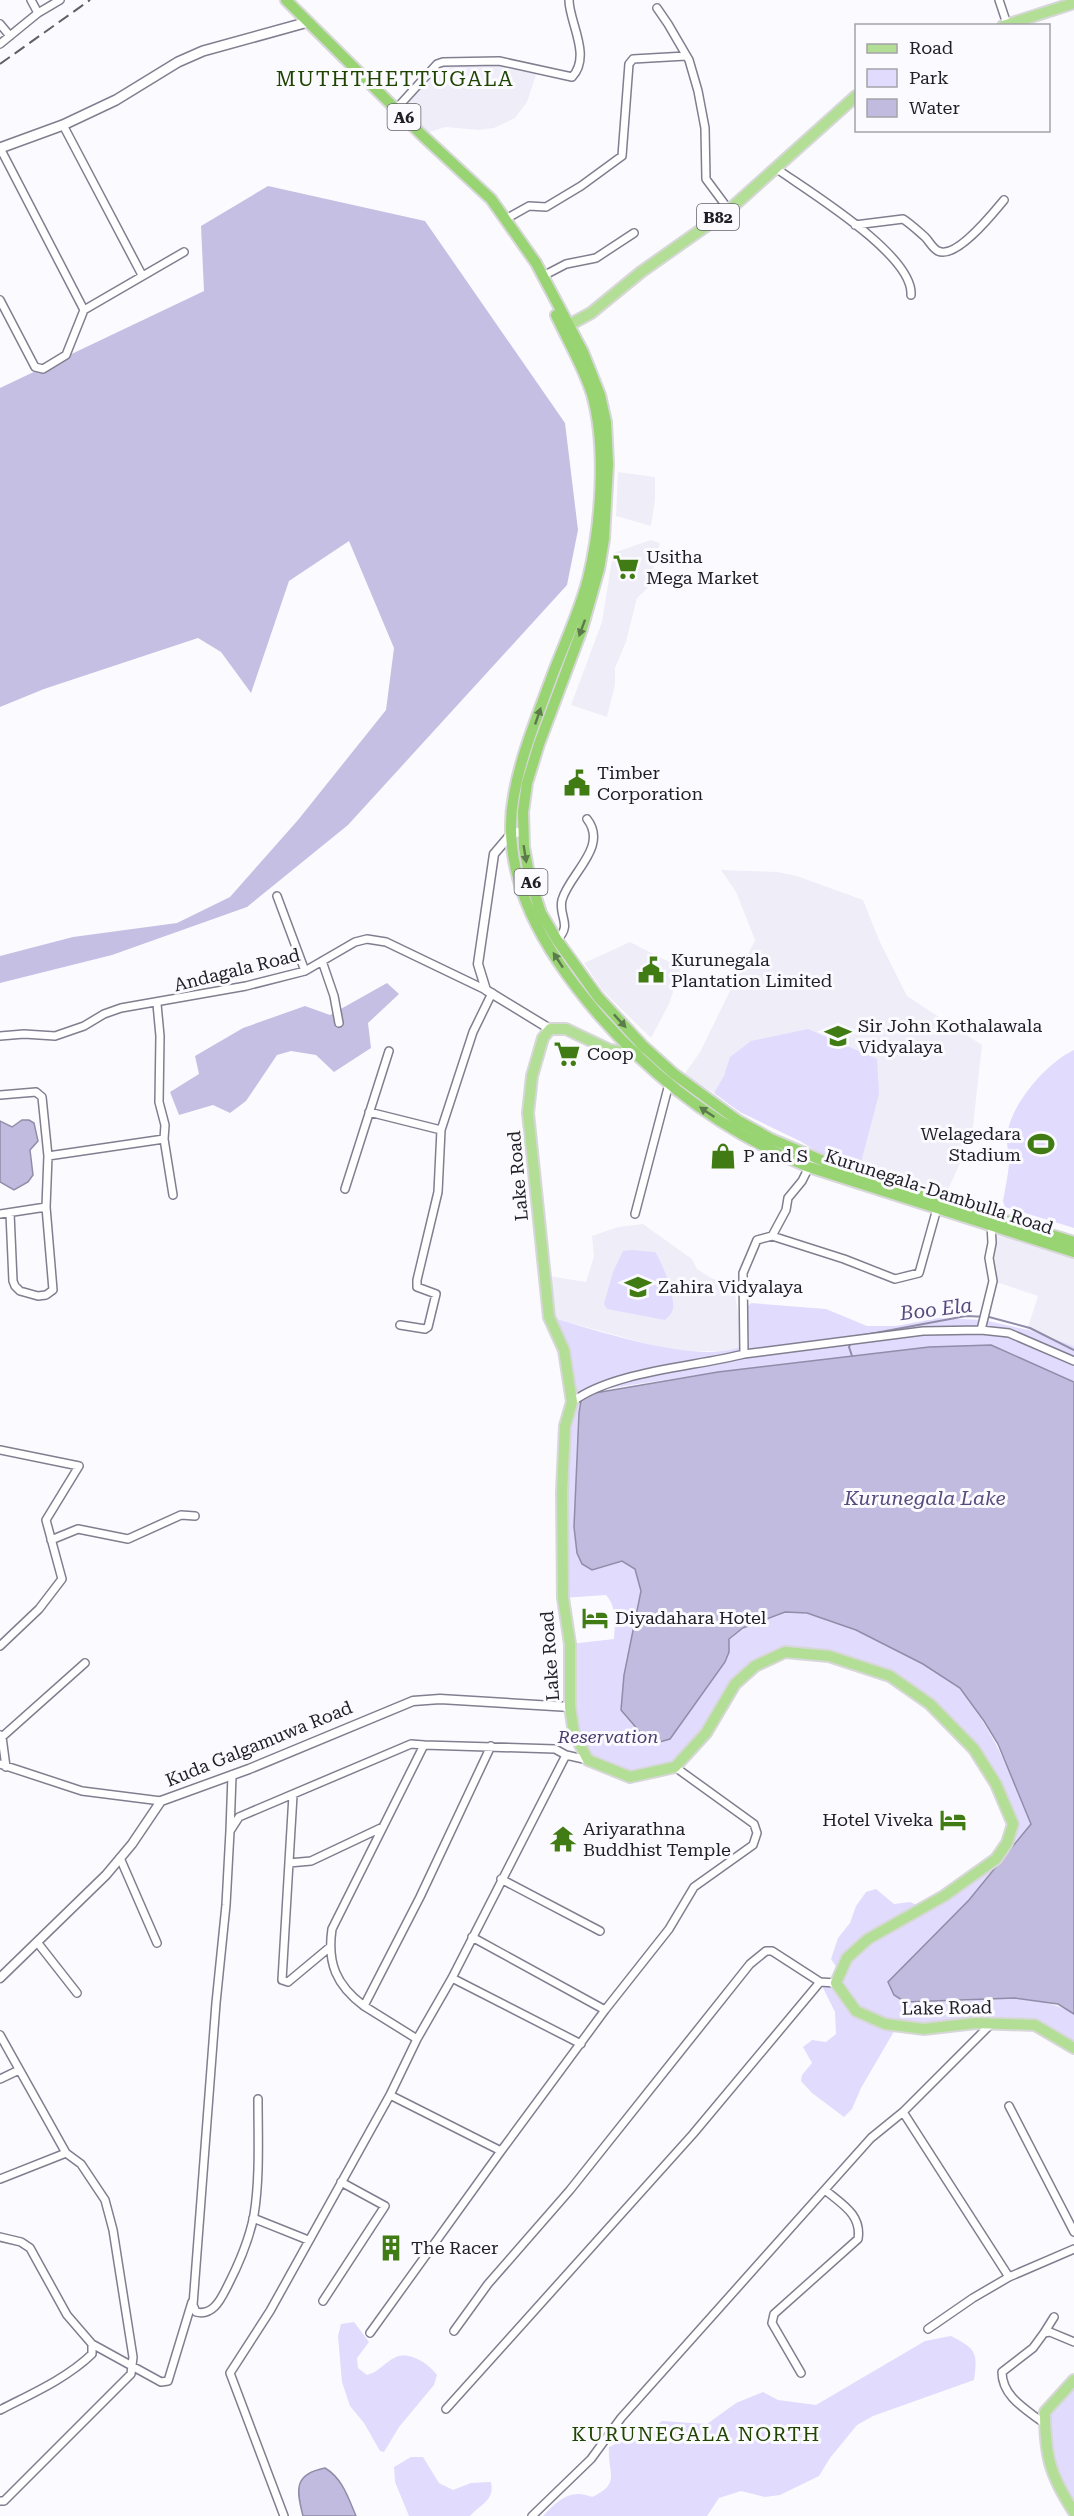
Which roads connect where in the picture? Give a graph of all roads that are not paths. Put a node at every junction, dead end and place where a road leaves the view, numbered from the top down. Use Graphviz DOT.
graph roads {
  1 [pos="30,0"];
  2 [pos="60,0"];
  3 [pos="286,0"];
  4 [pos="569,0"];
  5 [pos="999,0"];
  6 [pos="1074,3"];
  7 [pos="657,8"];
  8 [pos="38,13"];
  9 [pos="308,22"];
  10 [pos="0,24"];
  11 [pos="1005,24"];
  12 [pos="1008,24"];
  13 [pos="9,36"];
  14 [pos="0,44"];
  15 [pos="686,56"];
  16 [pos="855,97"];
  17 [pos="396,109"];
  18 [pos="63,124"];
  19 [pos="0,148"];
  20 [pos="777,169"];
  21 [pos="1004,200"];
  22 [pos="729,210"];
  23 [pos="504,220"];
  24 [pos="855,225"];
  25 [pos="634,233"];
  26 [pos="517,237"];
  27 [pos="184,252"];
  28 [pos="142,275"];
  29 [pos="543,276"];
  30 [pos="911,295"];
  31 [pos="0,300"];
  32 [pos="84,310"];
  33 [pos="566,327"];
  34 [pos="587,819"];
  35 [pos="523,831"];
  36 [pos="511,834"];
  37 [pos="277,896"];
  38 [pos="557,940"];
  39 [pos="322,961"];
  40 [pos="305,971"];
  41 [pos="489,991"];
  42 [pos="157,1004"];
  43 [pos="339,1023"];
  44 [pos="550,1029"];
  45 [pos="0,1036"];
  46 [pos="643,1046"];
  47 [pos="389,1051"];
  48 [pos="635,1054"];
  49 [pos="669,1084"];
  50 [pos="0,1095"];
  51 [pos="369,1112"];
  52 [pos="441,1130"];
  53 [pos="164,1138"];
  54 [pos="48,1156"];
  55 [pos="811,1163"];
  56 [pos="345,1189"];
  57 [pos="173,1195"];
  58 [pos="938,1204"];
  59 [pos="46,1207"];
  60 [pos="10,1213"];
  61 [pos="0,1214"];
  62 [pos="635,1214"];
  63 [pos="992,1221"];
  64 [pos="772,1236"];
  65 [pos="1074,1242"];
  66 [pos="1074,1252"];
  67 [pos="400,1325"];
  68 [pos="981,1330"];
  69 [pos="744,1354"];
  70 [pos="1074,1361"];
  71 [pos="572,1402"];
  72 [pos="0,1450"];
  73 [pos="195,1515"];
  74 [pos="51,1540"];
  75 [pos="1,1642"];
  76 [pos="85,1663"];
  77 [pos="570,1707"];
  78 [pos="1,1736"];
  79 [pos="424,1745"];
  80 [pos="491,1746"];
  81 [pos="566,1755"];
  82 [pos="588,1760"];
  83 [pos="3,1766"];
  84 [pos="675,1767"];
  85 [pos="232,1775"];
  86 [pos="293,1795"];
  87 [pos="161,1801"];
  88 [pos="383,1827"];
  89 [pos="230,1839"];
  90 [pos="120,1858"];
  91 [pos="289,1863"];
  92 [pos="501,1879"];
  93 [pos="600,1930"];
  94 [pos="472,1937"];
  95 [pos="37,1942"];
  96 [pos="157,1943"];
  97 [pos="330,1947"];
  98 [pos="0,1978"];
  99 [pos="452,1978"];
  100 [pos="820,1982"];
  101 [pos="836,1983"];
  102 [pos="77,1993"];
  103 [pos="364,2006"];
  104 [pos="605,2010"];
  105 [pos="992,2023"];
  106 [pos="0,2035"];
  107 [pos="417,2039"];
  108 [pos="581,2044"];
  109 [pos="1074,2048"];
  110 [pos="19,2070"];
  111 [pos="0,2079"];
  112 [pos="390,2095"];
  113 [pos="258,2099"];
  114 [pos="1009,2106"];
  115 [pos="903,2112"];
  116 [pos="501,2151"];
  117 [pos="66,2153"];
  118 [pos="0,2179"];
  119 [pos="341,2182"];
  120 [pos="825,2190"];
  121 [pos="253,2218"];
  122 [pos="1074,2232"];
  123 [pos="0,2236"];
  124 [pos="308,2240"];
  125 [pos="1074,2249"];
  126 [pos="1010,2277"];
  127 [pos="194,2296"];
  128 [pos="323,2301"];
  129 [pos="1054,2317"];
  130 [pos="928,2329"];
  131 [pos="454,2331"];
  132 [pos="370,2333"];
  133 [pos="1044,2333"];
  134 [pos="1074,2342"];
  135 [pos="92,2344"];
  136 [pos="133,2367"];
  137 [pos="801,2373"];
  138 [pos="1074,2380"];
  139 [pos="446,2409"];
  140 [pos="0,2410"];
  141 [pos="1045,2424"];
  142 [pos="0,2501"];
  143 [pos="1074,2512"];
  144 [pos="284,2516"];
  145 [pos="532,2516"];
  1 -- 8 [label="street"];
  2 -- 8 [label="street"];
  3 -- 9 [label="highway, Kurunegala-Dambulla Road / A6"];
  4 -- 17 [label="street"];
  5 -- 11 [label="street"];
  6 -- 12 [label="main road"];
  7 -- 15 [label="street"];
  8 -- 13 [label="street"];
  9 -- 17 [label="highway, Kurunegala-Dambulla Road / A6"];
  9 -- 18 [label="main road"];
  10 -- 13 [label="street"];
  13 -- 14 [label="street"];
  15 -- 22 [label="street"];
  15 -- 23 [label="street"];
  16 -- 20 [label="main road, B82"];
  17 -- 23 [label="highway, Kurunegala-Dambulla Road / A6"];
  18 -- 19 [label="main road"];
  18 -- 28 [label="street"];
  19 -- 32 [label="street"];
  20 -- 22 [label="main road, B82"];
  20 -- 24 [label="street"];
  21 -- 24 [label="street"];
  22 -- 33 [label="main road, B82"];
  23 -- 26 [label="highway, Kurunegala-Dambulla Road / A6"];
  24 -- 30 [label="street"];
  25 -- 29 [label="street"];
  26 -- 29 [label="highway, Kurunegala-Dambulla Road / A6"];
  26 -- 33 [label="highway, Kurunegala-Dambulla Road / A6"];
  27 -- 28 [label="street"];
  28 -- 32 [label="street"];
  29 -- 33 [label="highway, Kurunegala-Dambulla Road / A6"];
  31 -- 32 [label="street"];
  33 -- 35 [label="highway, Kurunegala-Dambulla Road / A6, one-way"];
  36 -- 33 [label="highway, Kurunegala-Dambulla Road / A6, one-way"];
  34 -- 38 [label="street"];
  35 -- 36 [label="street"];
  35 -- 38 [label="highway, Kurunegala-Dambulla Road / A6, one-way"];
  36 -- 41 [label="street"];
  48 -- 36 [label="highway, Kurunegala-Dambulla Road / A6, one-way"];
  37 -- 40 [label="street"];
  38 -- 46 [label="highway, Kurunegala-Dambulla Road / A6, one-way"];
  39 -- 40 [label="street, Andagala Road"];
  39 -- 41 [label="street, Andagala Road"];
  39 -- 43 [label="street"];
  40 -- 42 [label="street, Andagala Road"];
  41 -- 44 [label="street"];
  41 -- 52 [label="street"];
  42 -- 45 [label="street, Andagala Road"];
  42 -- 53 [label="street"];
  44 -- 48 [label="main road"];
  44 -- 71 [label="main road, Lake Road"];
  46 -- 48 [label="main road"];
  46 -- 55 [label="highway, Kurunegala-Dambulla Road / A6"];
  47 -- 51 [label="street"];
  48 -- 49 [label="highway, Kurunegala-Dambulla Road / A6"];
  55 -- 49 [label="highway, Kurunegala-Dambulla Road / A6, one-way"];
  49 -- 62 [label="street"];
  50 -- 54 [label="street"];
  51 -- 52 [label="street"];
  51 -- 56 [label="street"];
  52 -- 67 [label="street"];
  53 -- 54 [label="street"];
  53 -- 57 [label="street"];
  54 -- 59 [label="street"];
  55 -- 58 [label="highway, Kurunegala-Dambulla Road / A6"];
  55 -- 64 [label="street"];
  58 -- 63 [label="highway, Kurunegala-Dambulla Road / A6"];
  58 -- 64 [label="street"];
  59 -- 60 [label="street"];
  59 -- 60 [label="street"];
  60 -- 61 [label="street"];
  63 -- 65 [label="highway, Kurunegala-Dambulla Road / A6"];
  63 -- 66 [label="highway, Kurunegala-Dambulla Road / A6"];
  63 -- 68 [label="street"];
  64 -- 69 [label="street"];
  68 -- 69 [label="street"];
  68 -- 70 [label="street"];
  69 -- 71 [label="street"];
  71 -- 77 [label="main road, Lake Road"];
  72 -- 74 [label="street"];
  73 -- 74 [label="street"];
  74 -- 75 [label="street"];
  76 -- 78 [label="street"];
  77 -- 82 [label="main road, Lake Road"];
  77 -- 85 [label="street, Kuda Galgamuwa Road"];
  78 -- 83 [label="street"];
  79 -- 80 [label="street"];
  79 -- 86 [label="street"];
  79 -- 88 [label="street"];
  80 -- 81 [label="street"];
  80 -- 103 [label="street"];
  81 -- 82 [label="street"];
  81 -- 92 [label="street"];
  82 -- 84 [label="main road"];
  83 -- 87 [label="street"];
  84 -- 101 [label="main road"];
  84 -- 104 [label="street"];
  85 -- 87 [label="street, Kuda Galgamuwa Road"];
  85 -- 89 [label="street"];
  86 -- 89 [label="street"];
  86 -- 91 [label="street"];
  87 -- 90 [label="street, Kuda Galgamuwa Road"];
  88 -- 91 [label="street"];
  88 -- 97 [label="street"];
  89 -- 127 [label="street"];
  90 -- 95 [label="street, Kuda Galgamuwa Road"];
  90 -- 96 [label="street"];
  91 -- 97 [label="street"];
  92 -- 93 [label="street"];
  92 -- 94 [label="street"];
  94 -- 99 [label="street"];
  94 -- 104 [label="street"];
  95 -- 98 [label="street, Kuda Galgamuwa Road"];
  95 -- 102 [label="street"];
  97 -- 103 [label="street"];
  99 -- 107 [label="street"];
  99 -- 108 [label="street"];
  100 -- 101 [label="street"];
  100 -- 131 [label="street"];
  100 -- 139 [label="street"];
  101 -- 105 [label="main road, Lake Road"];
  103 -- 107 [label="street"];
  104 -- 108 [label="street"];
  105 -- 109 [label="main road, Lake Road"];
  105 -- 115 [label="street"];
  106 -- 110 [label="street"];
  107 -- 112 [label="street"];
  108 -- 116 [label="street"];
  110 -- 111 [label="street"];
  110 -- 117 [label="street"];
  112 -- 116 [label="street"];
  112 -- 119 [label="street"];
  113 -- 121 [label="street"];
  114 -- 122 [label="street"];
  115 -- 120 [label="street"];
  115 -- 126 [label="street"];
  116 -- 132 [label="street"];
  117 -- 118 [label="street"];
  117 -- 136 [label="street"];
  119 -- 124 [label="street"];
  119 -- 128 [label="street"];
  120 -- 137 [label="street"];
  120 -- 145 [label="street"];
  121 -- 124 [label="street"];
  121 -- 127 [label="street"];
  123 -- 135 [label="street"];
  124 -- 144 [label="street"];
  125 -- 126 [label="street"];
  126 -- 130 [label="street"];
  127 -- 136 [label="street"];
  129 -- 133 [label="street"];
  133 -- 134 [label="street"];
  133 -- 141 [label="street"];
  135 -- 136 [label="street"];
  135 -- 140 [label="street"];
  136 -- 142 [label="street"];
  138 -- 141 [label="main road"];
  141 -- 143 [label="main road"];
}
